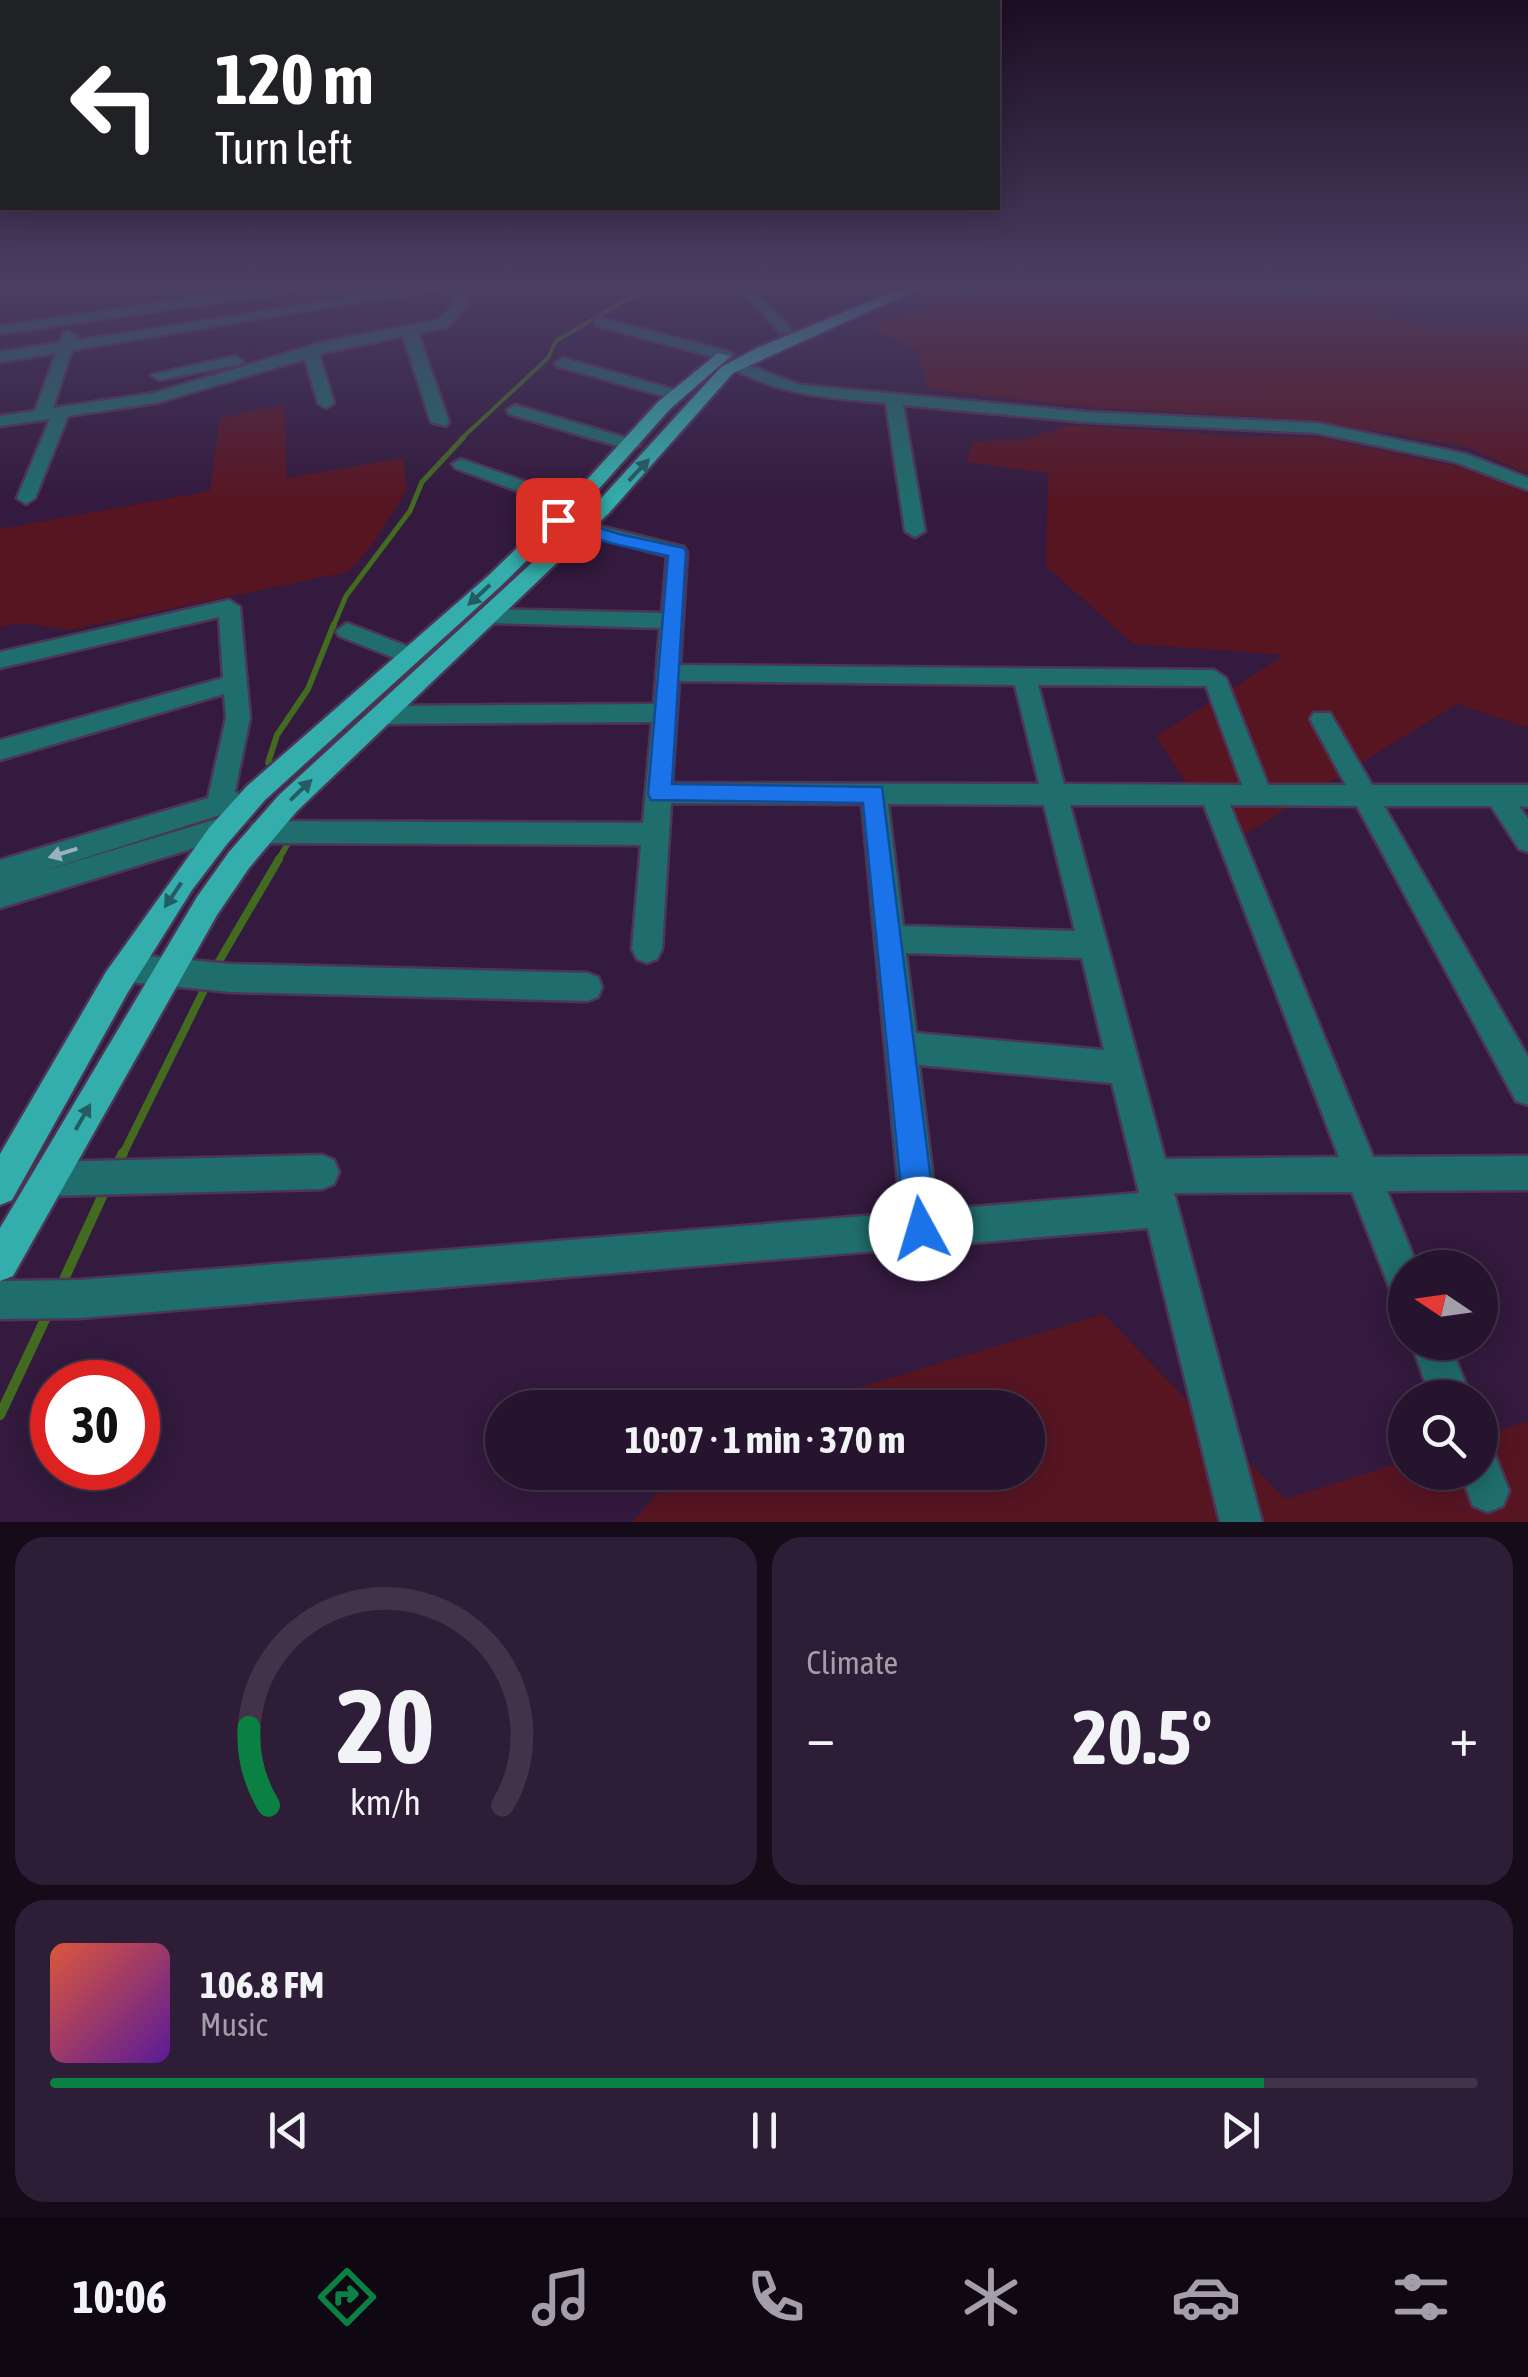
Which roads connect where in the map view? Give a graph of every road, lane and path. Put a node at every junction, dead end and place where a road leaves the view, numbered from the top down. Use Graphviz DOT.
graph roads {
  1 [pos="62,359"];
  2 [pos="160,359"];
  3 [pos="290,359"];
  4 [pos="313,359"];
  5 [pos="419,359"];
  6 [pos="731,359"];
  7 [pos="564,364"];
  8 [pos="677,395"];
  9 [pos="156,398"];
  10 [pos="894,399"];
  11 [pos="326,404"];
  12 [pos="515,410"];
  13 [pos="52,415"];
  14 [pos="0,421"];
  15 [pos="440,422"];
  16 [pos="631,445"];
  17 [pos="461,464"];
  18 [pos="1528,484"];
  19 [pos="26,498"];
  20 [pos="571,518"];
  21 [pos="914,532"];
  22 [pos="490,616"];
  23 [pos="672,622"];
  24 [pos="347,631"];
  25 [pos="412,657"];
  26 [pos="0,660"];
  27 [pos="668,673"];
  28 [pos="1024,676"];
  29 [pos="234,683"];
  30 [pos="665,713"];
  31 [pos="385,715"];
  32 [pos="1322,720"];
  33 [pos="0,750"];
  34 [pos="256,793"];
  35 [pos="659,794"];
  36 [pos="874,794"];
  37 [pos="1055,794"];
  38 [pos="1213,795"];
  39 [pos="1259,795"];
  40 [pos="1364,796"];
  41 [pos="1498,796"];
  42 [pos="1528,796"];
  43 [pos="221,817"];
  44 [pos="261,832"];
  45 [pos="656,834"];
  46 [pos="1528,841"];
  47 [pos="0,872"];
  48 [pos="0,896"];
  49 [pos="890,939"];
  50 [pos="1093,945"];
  51 [pos="648,949"];
  52 [pos="128,968"];
  53 [pos="178,973"];
  54 [pos="587,987"];
  55 [pos="902,1048"];
  56 [pos="1125,1068"];
  57 [pos="1528,1089"];
  58 [pos="322,1172"];
  59 [pos="1528,1173"];
  60 [pos="1363,1175"];
  61 [pos="3,1178"];
  62 [pos="48,1179"];
  63 [pos="1157,1193"];
  64 [pos="921,1229"];
  65 [pos="1393,1250"];
  66 [pos="0,1263"];
  67 [pos="16,1301"];
  68 [pos="1241,1522"];
  1 -- 13 [label="street"];
  2 -- 9 [label="street"];
  3 -- 9 [label="street"];
  4 -- 11 [label="street"];
  5 -- 15 [label="street"];
  6 -- 8 [label="main road"];
  6 -- 10 [label="street"];
  20 -- 6 [label="main road, one-way"];
  7 -- 8 [label="street"];
  8 -- 16 [label="main road"];
  9 -- 13 [label="street"];
  10 -- 18 [label="street"];
  10 -- 21 [label="street"];
  12 -- 16 [label="street"];
  13 -- 14 [label="street"];
  13 -- 19 [label="street"];
  16 -- 20 [label="main road"];
  17 -- 20 [label="street"];
  20 -- 22 [label="main road"];
  20 -- 23 [label="street"];
  20 -- 25 [label="main road, one-way"];
  22 -- 23 [label="street"];
  22 -- 31 [label="main road"];
  23 -- 27 [label="street"];
  24 -- 25 [label="street"];
  25 -- 34 [label="main road"];
  26 -- 29 [label="street"];
  27 -- 28 [label="street"];
  27 -- 30 [label="street"];
  28 -- 37 [label="street"];
  28 -- 39 [label="street"];
  29 -- 33 [label="street"];
  29 -- 43 [label="street"];
  30 -- 31 [label="street"];
  30 -- 35 [label="street"];
  44 -- 31 [label="main road, one-way"];
  32 -- 40 [label="street"];
  34 -- 43 [label="street"];
  35 -- 36 [label="street"];
  35 -- 45 [label="street"];
  36 -- 37 [label="street"];
  36 -- 49 [label="street"];
  37 -- 38 [label="street"];
  37 -- 50 [label="street"];
  38 -- 39 [label="street"];
  38 -- 60 [label="street"];
  39 -- 40 [label="street"];
  40 -- 41 [label="street"];
  40 -- 57 [label="street"];
  41 -- 42 [label="street"];
  41 -- 46 [label="street"];
  43 -- 47 [label="street, one-way"];
  43 -- 48 [label="street"];
  43 -- 52 [label="main road, one-way"];
  44 -- 45 [label="street"];
  44 -- 53 [label="main road"];
  45 -- 51 [label="street"];
  49 -- 50 [label="street"];
  49 -- 55 [label="street"];
  50 -- 56 [label="street"];
  52 -- 53 [label="street"];
  52 -- 61 [label="main road"];
  53 -- 54 [label="street"];
  62 -- 53 [label="main road, one-way"];
  55 -- 56 [label="street"];
  55 -- 64 [label="street"];
  56 -- 63 [label="street"];
  58 -- 62 [label="street"];
  59 -- 60 [label="street"];
  60 -- 63 [label="street"];
  60 -- 65 [label="street"];
  62 -- 66 [label="main road"];
  63 -- 64 [label="street"];
  63 -- 68 [label="street"];
  64 -- 67 [label="street"];
}
